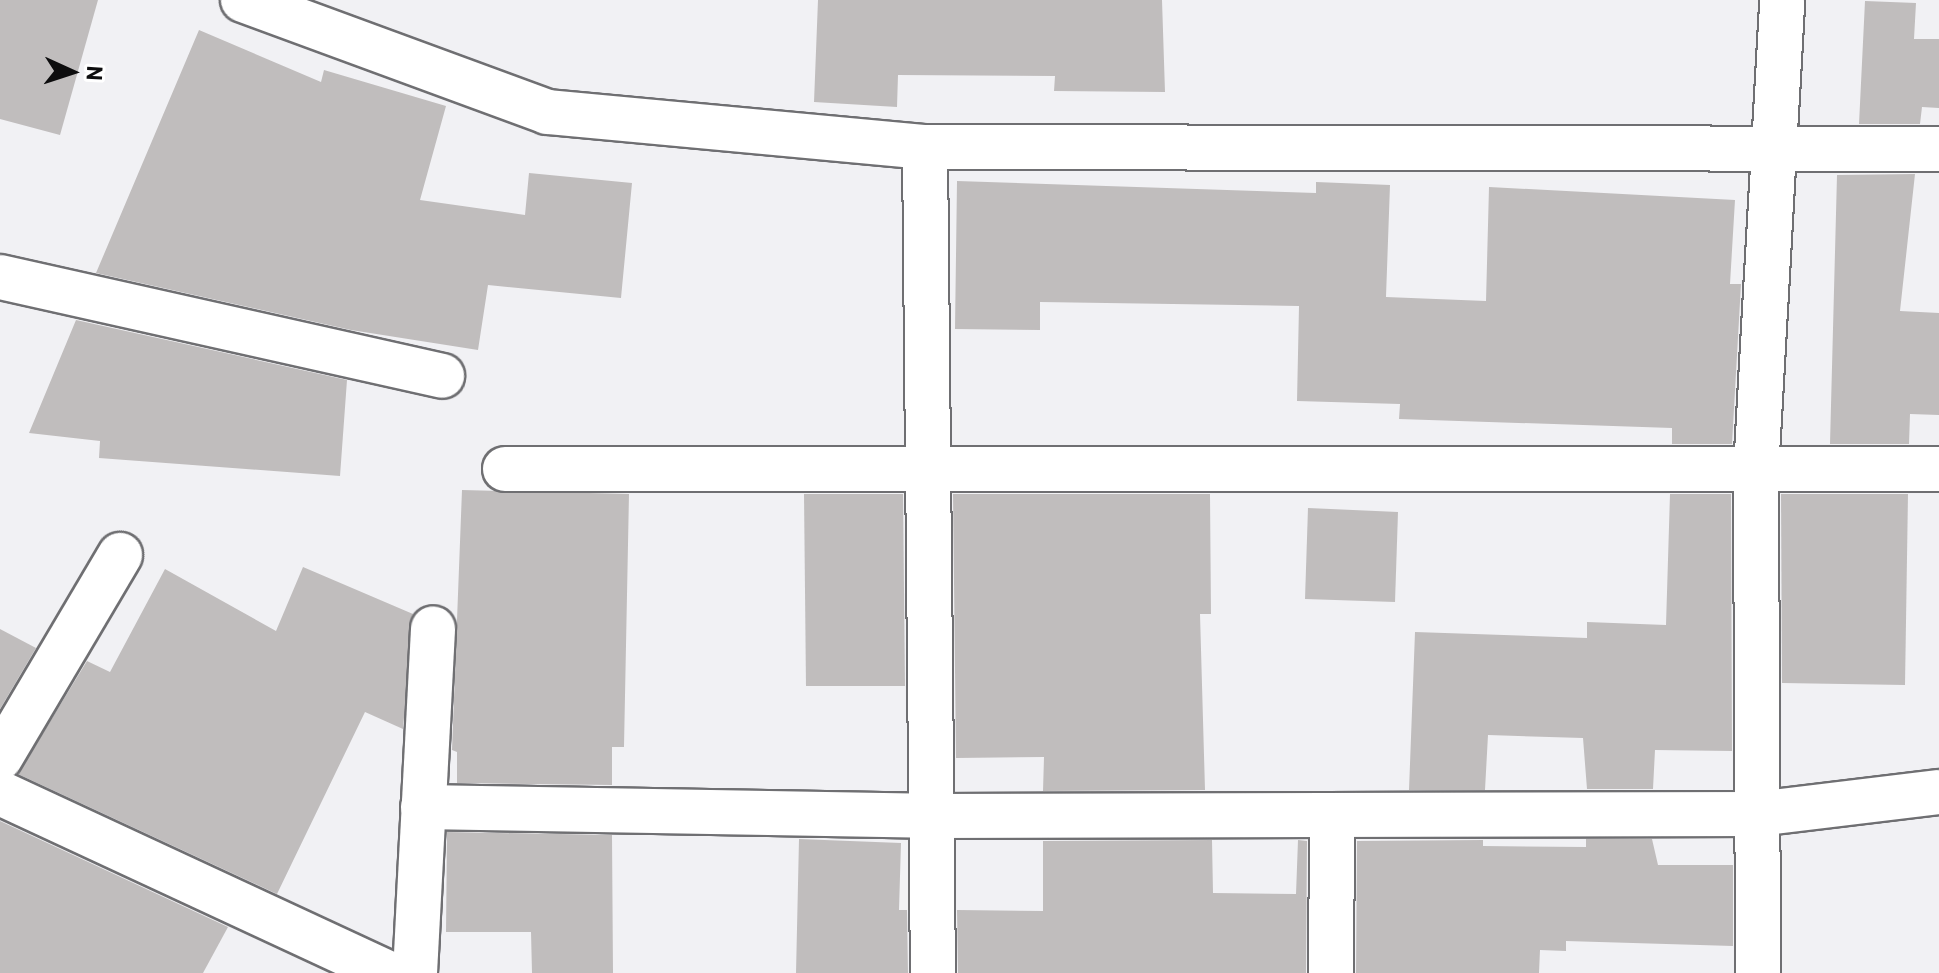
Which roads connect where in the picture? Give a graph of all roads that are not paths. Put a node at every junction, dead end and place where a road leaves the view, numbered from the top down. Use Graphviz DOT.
graph roads {
  1 [pos="243,0"];
  2 [pos="1782,0"];
  3 [pos="925,147"];
  4 [pos="1939,149"];
  5 [pos="1776,153"];
  6 [pos="0,277"];
  7 [pos="442,376"];
  8 [pos="929,468"];
  9 [pos="505,469"];
  10 [pos="1939,469"];
  11 [pos="1756,471"];
  12 [pos="120,555"];
  13 [pos="433,628"];
  14 [pos="0,758"];
  15 [pos="1939,792"];
  16 [pos="0,793"];
  17 [pos="423,807"];
  18 [pos="1757,814"];
  19 [pos="1332,815"];
  20 [pos="932,816"];
  21 [pos="388,973"];
  22 [pos="415,973"];
  23 [pos="933,973"];
  24 [pos="1331,973"];
  25 [pos="1758,973"];
  1 -- 3 [label="street"];
  2 -- 5 [label="street"];
  3 -- 5 [label="street"];
  3 -- 8 [label="street"];
  4 -- 5 [label="street"];
  5 -- 11 [label="street"];
  6 -- 7 [label="street"];
  8 -- 9 [label="street"];
  8 -- 11 [label="street"];
  8 -- 20 [label="street"];
  10 -- 11 [label="street"];
  11 -- 18 [label="street"];
  12 -- 14 [label="street"];
  13 -- 17 [label="street"];
  15 -- 18 [label="street"];
  16 -- 21 [label="street"];
  17 -- 20 [label="street"];
  17 -- 22 [label="street"];
  18 -- 19 [label="street"];
  18 -- 25 [label="street"];
  19 -- 20 [label="street"];
  19 -- 24 [label="street"];
  20 -- 23 [label="street"];
}
